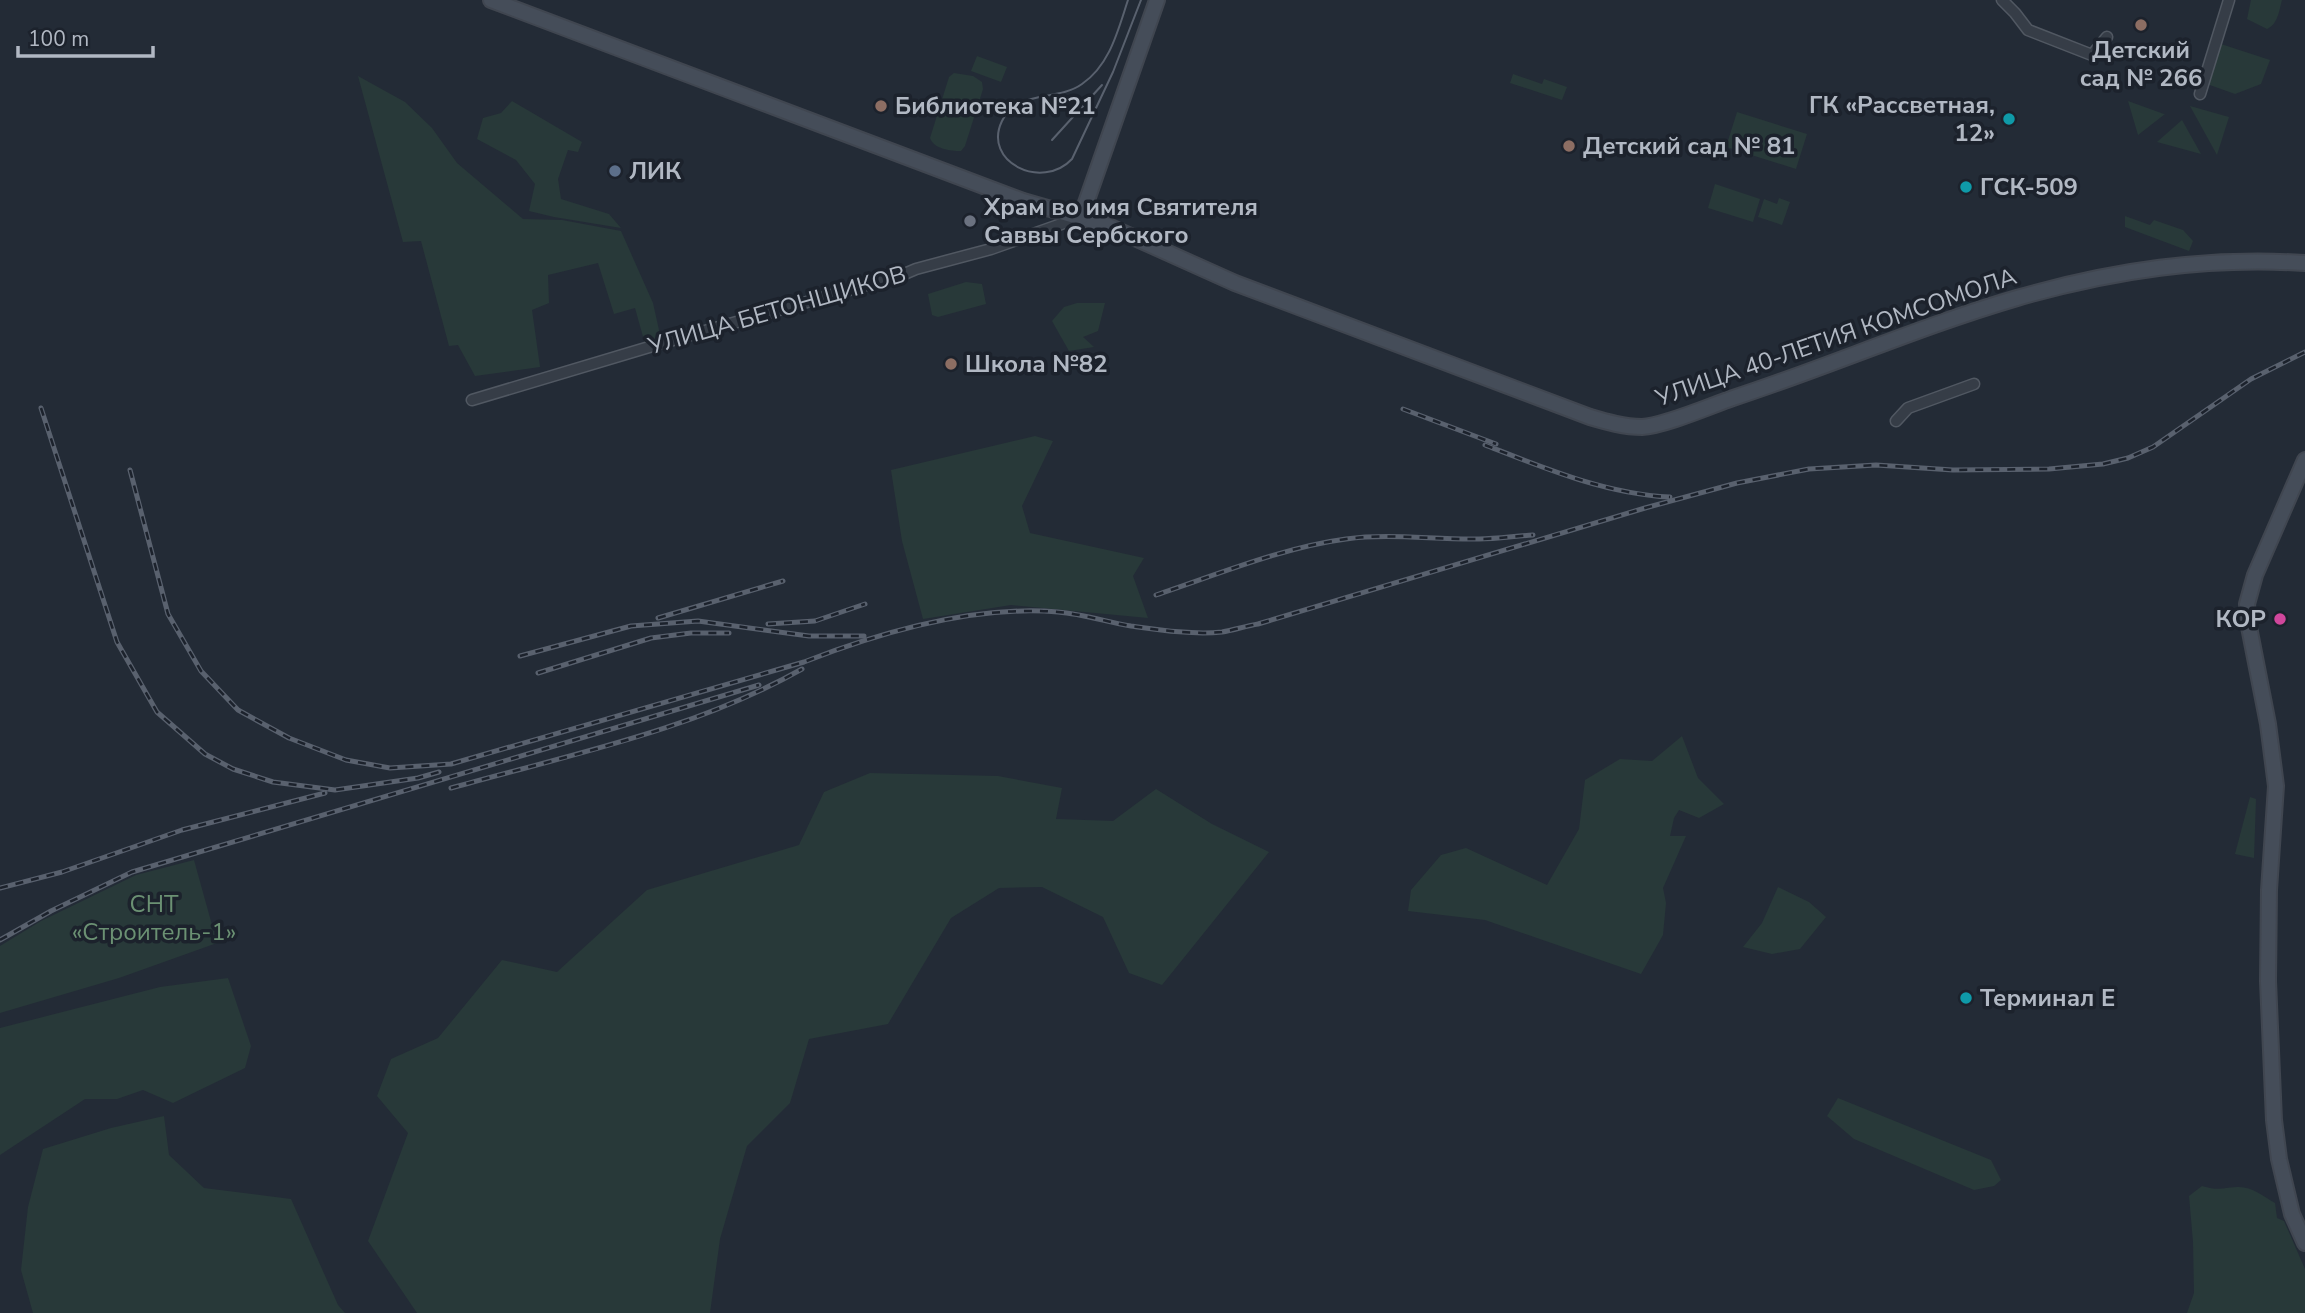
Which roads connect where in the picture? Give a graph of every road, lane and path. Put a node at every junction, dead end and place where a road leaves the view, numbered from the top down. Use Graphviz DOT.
graph roads {
  1 [pos="491,0"];
  2 [pos="1157,0"];
  3 [pos="2002,0"];
  4 [pos="2229,0"];
  5 [pos="2106,37"];
  6 [pos="2200,94"];
  7 [pos="1081,218"];
  8 [pos="2305,263"];
  9 [pos="1974,384"];
  10 [pos="472,400"];
  11 [pos="1896,421"];
  12 [pos="2305,460"];
  13 [pos="2305,1243"];
  1 -- 7 [label="main road, УЛИЦА 40-ЛЕТИЯ КОМСОМОЛА"];
  2 -- 7 [label="main road"];
  3 -- 5 [label="street"];
  4 -- 6 [label="street"];
  7 -- 8 [label="main road, УЛИЦА 40-ЛЕТИЯ КОМСОМОЛА"];
  7 -- 10 [label="street, УЛИЦА БЕТОНЩИКОВ"];
  9 -- 11 [label="street"];
  12 -- 13 [label="main road"];
}
